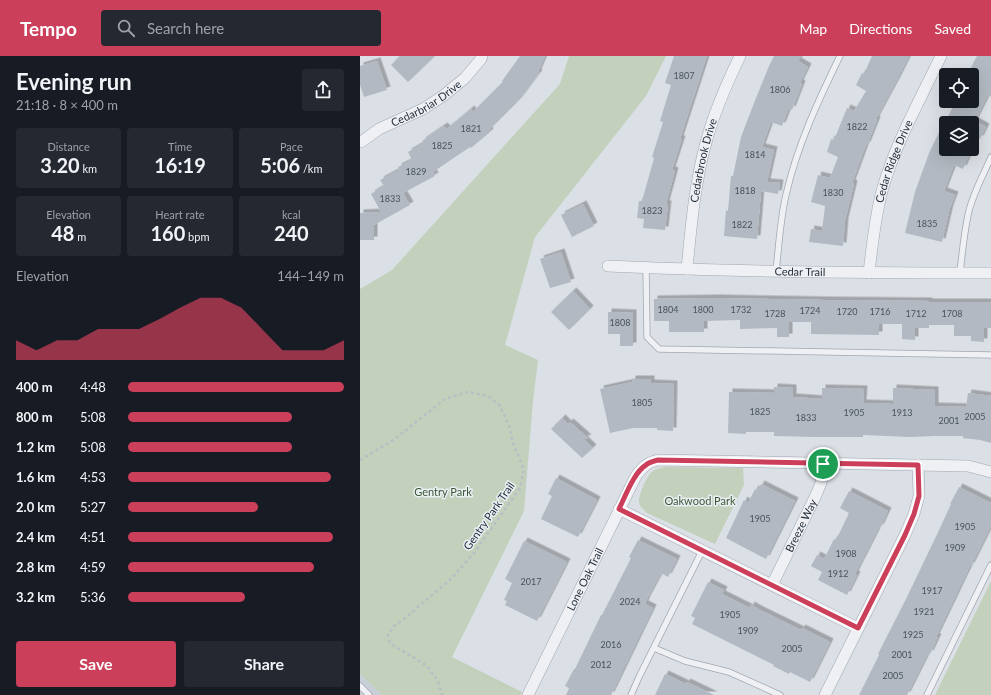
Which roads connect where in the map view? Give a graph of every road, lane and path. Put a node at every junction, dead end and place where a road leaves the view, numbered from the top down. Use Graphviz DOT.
graph roads {
  1 [pos="482,56"];
  2 [pos="740,56"];
  3 [pos="840,56"];
  4 [pos="941,56"];
  5 [pos="361,142"];
  6 [pos="991,157"];
  7 [pos="608,266"];
  8 [pos="646,268"];
  9 [pos="687,269"];
  10 [pos="776,271"];
  11 [pos="869,273"];
  12 [pos="960,273"];
  13 [pos="991,273"];
  14 [pos="991,355"];
  15 [pos="360,460"];
  16 [pos="823,464"];
  17 [pos="918,465"];
  18 [pos="991,472"];
  19 [pos="619,509"];
  20 [pos="702,551"];
  21 [pos="991,565"];
  22 [pos="772,585"];
  23 [pos="858,628"];
  24 [pos="654,648"];
  25 [pos="360,686"];
  26 [pos="369,695"];
  27 [pos="442,695"];
  28 [pos="528,695"];
  29 [pos="631,695"];
  30 [pos="780,695"];
  31 [pos="825,695"];
  32 [pos="927,695"];
  1 -- 5 [label="street, Cedarbriar Drive"];
  2 -- 9 [label="street, Cedarbrook Drive"];
  3 -- 10 [label="lane"];
  4 -- 11 [label="street, Cedar Ridge Drive"];
  6 -- 12 [label="lane"];
  7 -- 8 [label="street, Cedar Trail"];
  8 -- 9 [label="street, Cedar Trail"];
  8 -- 14 [label="lane"];
  9 -- 10 [label="street, Cedar Trail"];
  10 -- 11 [label="street, Cedar Trail"];
  11 -- 12 [label="street, Cedar Trail"];
  12 -- 13 [label="street, Cedar Trail"];
  15 -- 27 [label="path, Gentry Park Trail"];
  16 -- 17 [label="street"];
  16 -- 19 [label="street, Lone Oak Trail"];
  16 -- 22 [label="street, Breeze Way"];
  17 -- 18 [label="street"];
  17 -- 23 [label="street"];
  19 -- 20 [label="street"];
  19 -- 28 [label="street, Lone Oak Trail"];
  20 -- 22 [label="street"];
  20 -- 24 [label="lane"];
  21 -- 32 [label="lane"];
  22 -- 23 [label="street"];
  23 -- 31 [label="street"];
  24 -- 29 [label="lane"];
  24 -- 30 [label="lane"];
  25 -- 26 [label="lane"];
}
